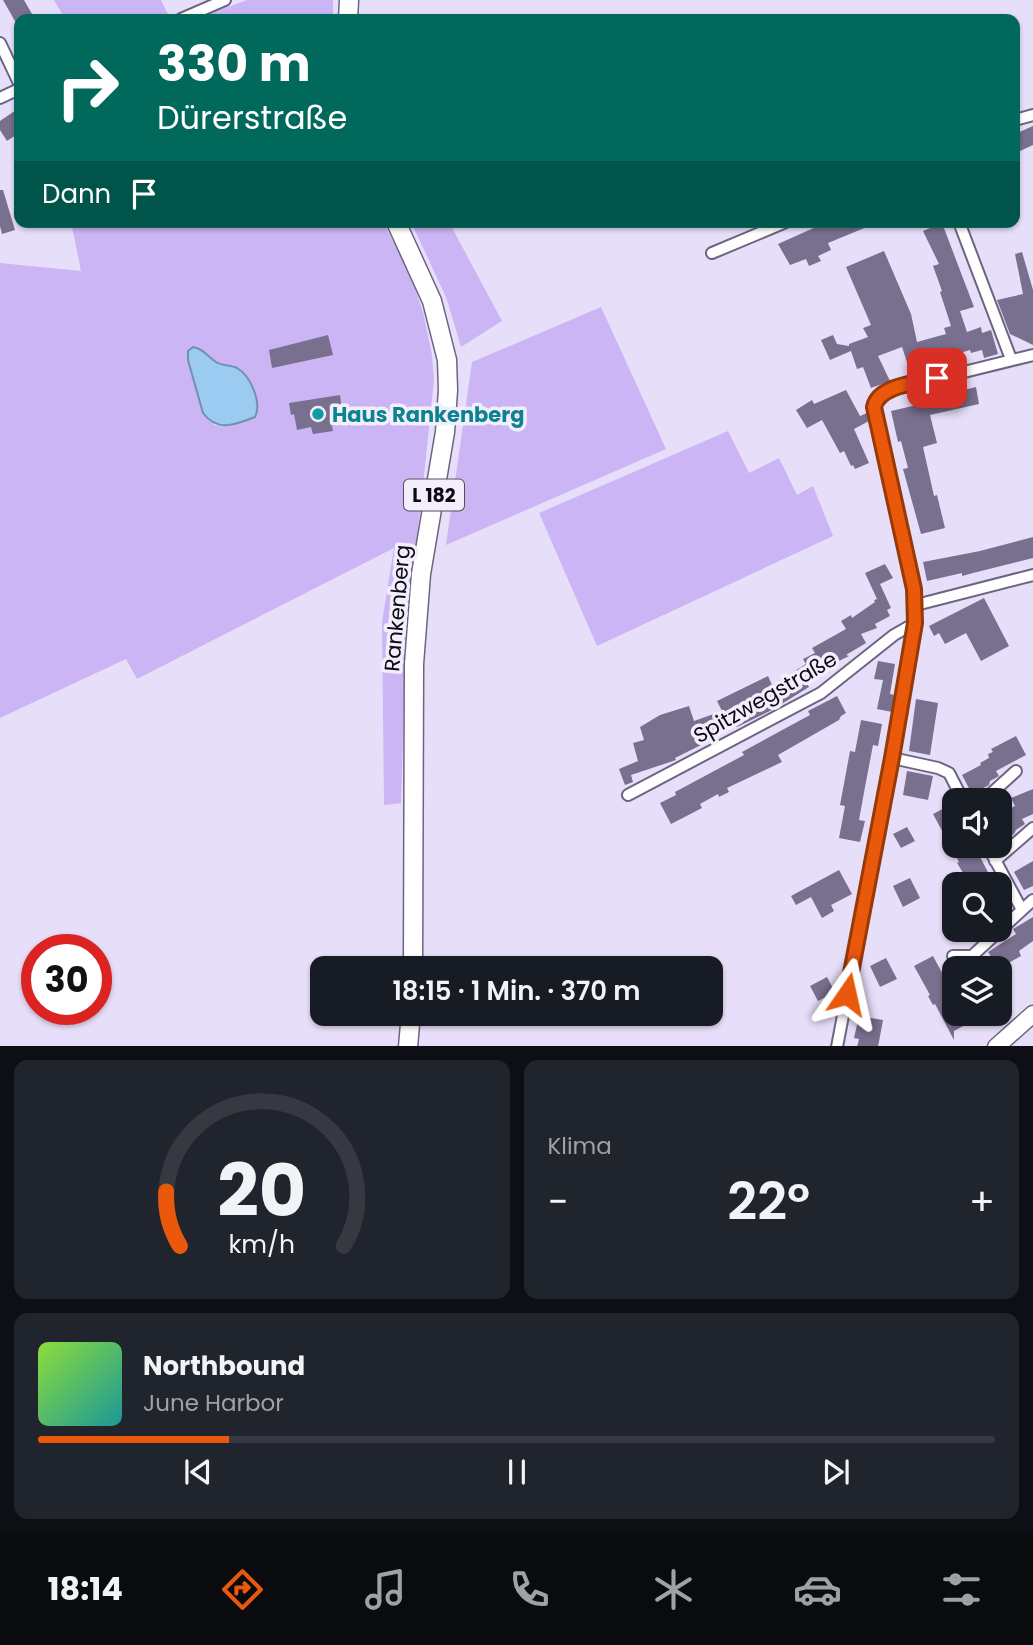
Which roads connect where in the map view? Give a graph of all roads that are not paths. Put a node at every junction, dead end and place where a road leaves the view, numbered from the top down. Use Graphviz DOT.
graph roads {
  1 [pos="225,0"];
  2 [pos="193,14"];
  3 [pos="0,43"];
  4 [pos="14,72"];
  5 [pos="399,228"];
  6 [pos="772,228"];
  7 [pos="961,228"];
  8 [pos="712,253"];
  9 [pos="1033,355"];
  10 [pos="1011,359"];
  11 [pos="1033,576"];
  12 [pos="916,605"];
  13 [pos="915,623"];
  14 [pos="892,758"];
  15 [pos="1016,771"];
  16 [pos="957,788"];
  17 [pos="997,788"];
  18 [pos="628,795"];
  19 [pos="1033,828"];
  20 [pos="995,860"];
  21 [pos="1033,900"];
  22 [pos="1022,910"];
  23 [pos="413,956"];
  24 [pos="972,956"];
  25 [pos="1033,1014"];
  26 [pos="410,1026"];
  27 [pos="408,1046"];
  28 [pos="837,1046"];
  29 [pos="996,1046"];
  1 -- 2 [label="street"];
  3 -- 4 [label="street"];
  5 -- 23 [label="main road, Rankenberg / L 182"];
  6 -- 8 [label="street"];
  7 -- 10 [label="street"];
  9 -- 10 [label="street"];
  10 -- 12 [label="street"];
  11 -- 12 [label="street"];
  12 -- 13 [label="street"];
  13 -- 14 [label="street"];
  13 -- 18 [label="street, Spitzwegstraße"];
  14 -- 16 [label="street"];
  14 -- 28 [label="street"];
  15 -- 17 [label="street"];
  19 -- 20 [label="street"];
  20 -- 22 [label="street"];
  21 -- 22 [label="street"];
  22 -- 24 [label="street"];
  25 -- 29 [label="main road"];
  26 -- 27 [label="main road"];
}
